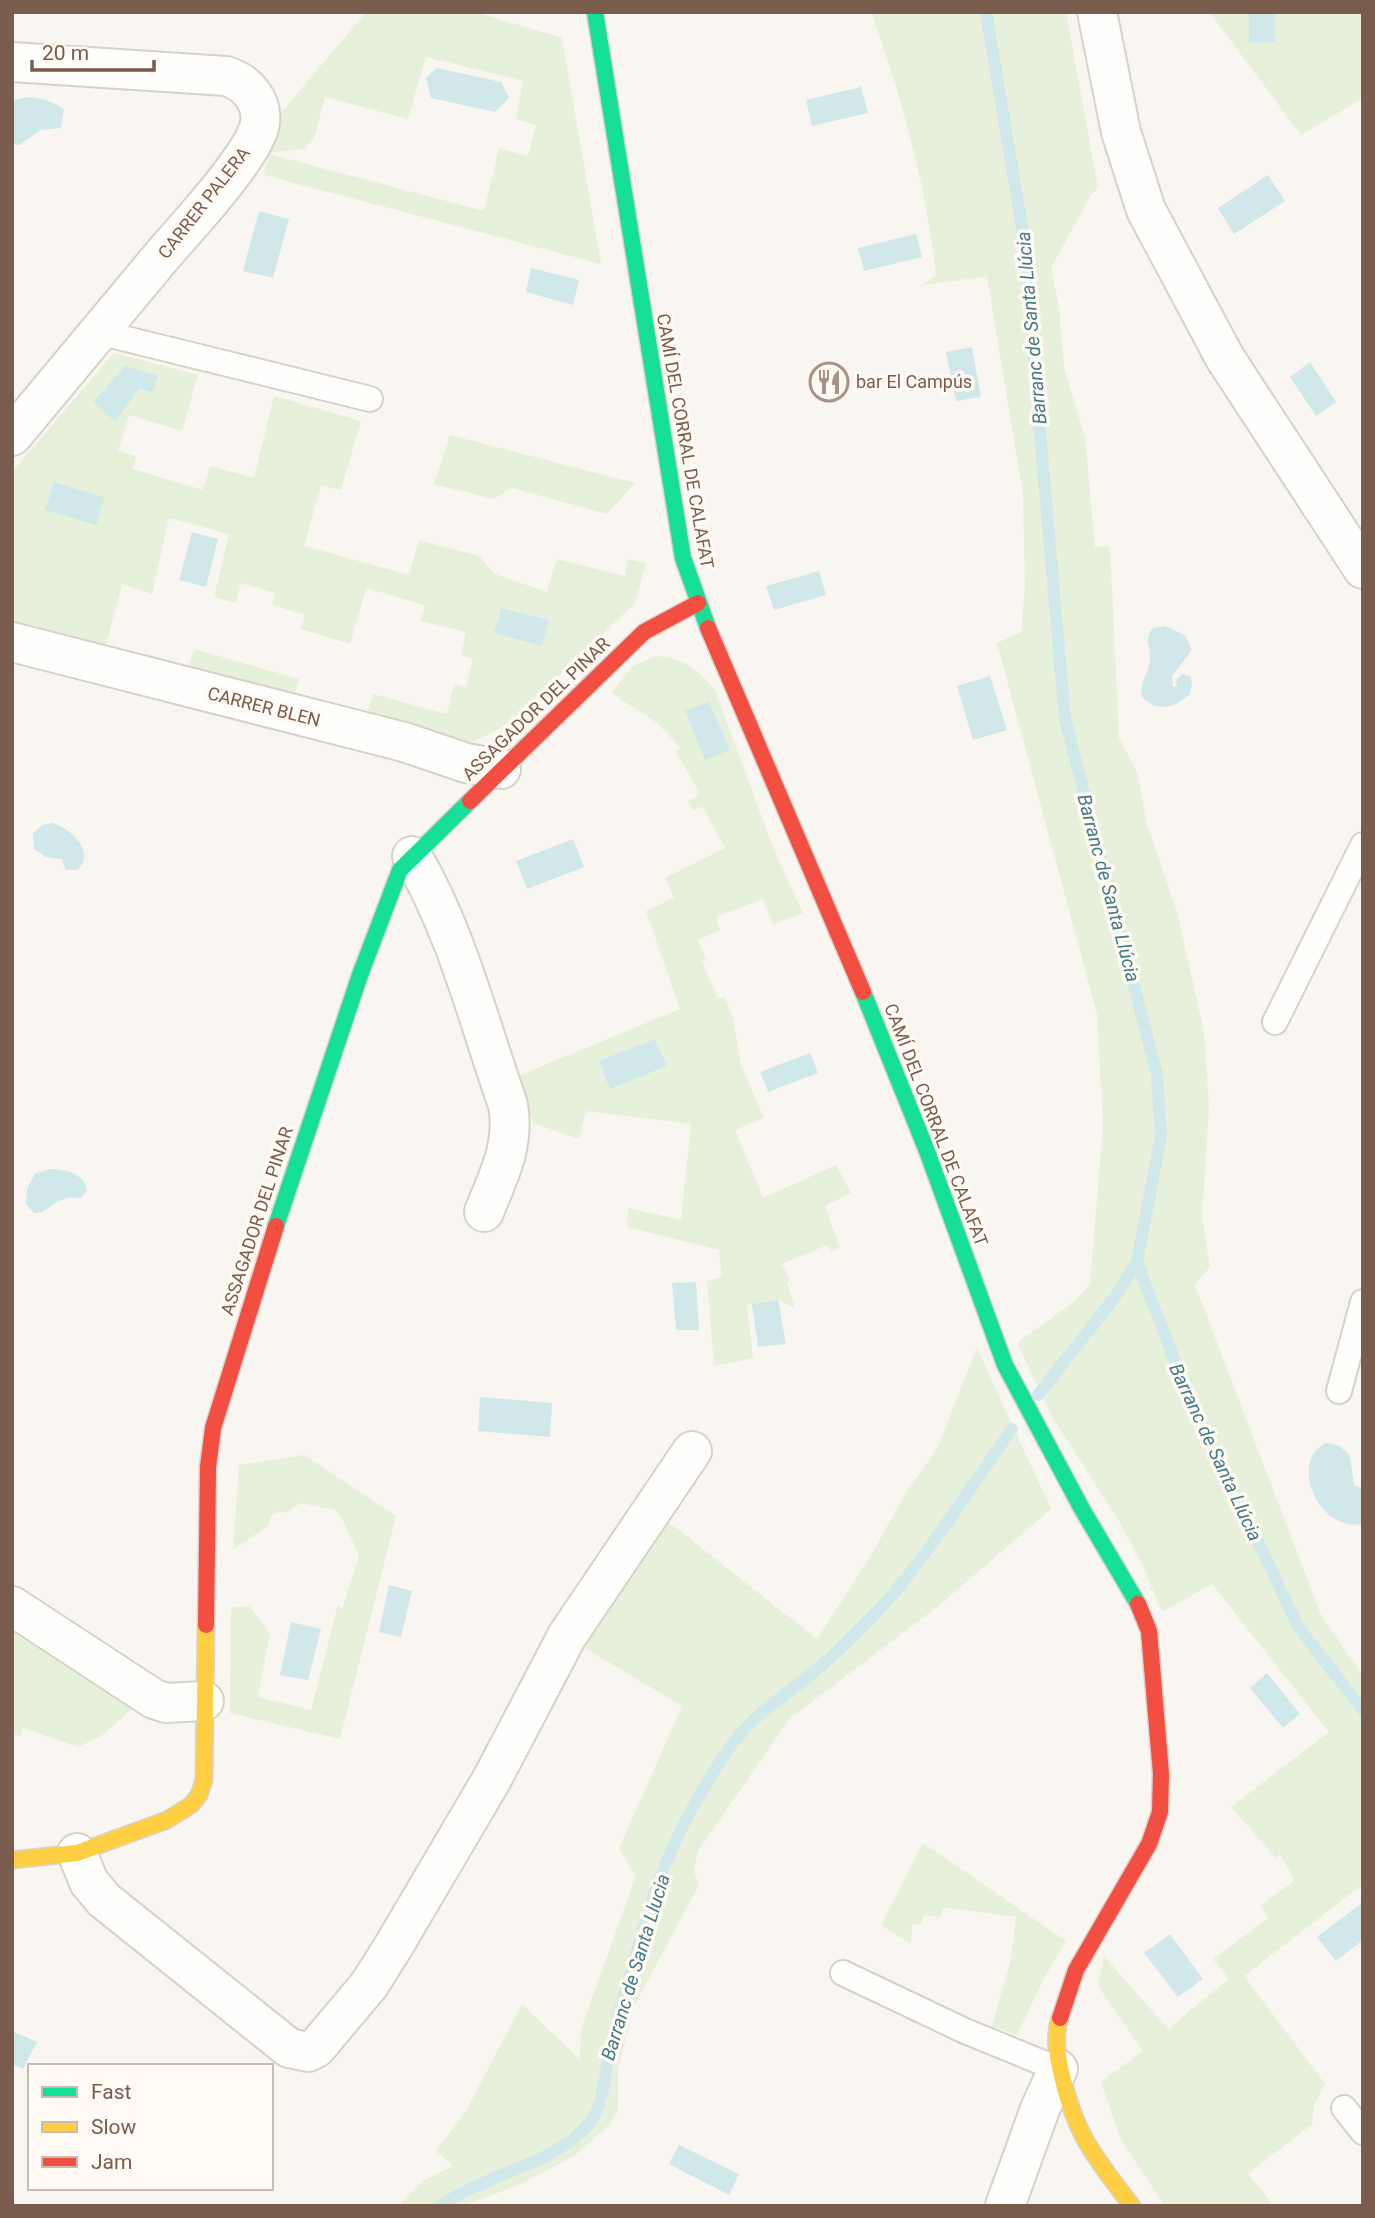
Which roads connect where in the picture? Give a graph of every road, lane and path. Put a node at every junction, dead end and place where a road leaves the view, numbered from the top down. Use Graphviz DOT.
graph roads {
  1 [pos="595,12"];
  2 [pos="1097,12"];
  3 [pos="12,62"];
  4 [pos="98,332"];
  5 [pos="370,399"];
  6 [pos="12,436"];
  7 [pos="1361,562"];
  8 [pos="698,603"];
  9 [pos="17,653"];
  10 [pos="501,769"];
  11 [pos="1363,845"];
  12 [pos="412,856"];
  13 [pos="1275,1021"];
  14 [pos="484,1212"];
  15 [pos="1363,1302"];
  16 [pos="1339,1391"];
  17 [pos="692,1451"];
  18 [pos="12,1606"];
  19 [pos="204,1701"];
  20 [pos="77,1853"];
  21 [pos="12,1860"];
  22 [pos="843,1973"];
  23 [pos="1058,2069"];
  24 [pos="1344,2108"];
  25 [pos="1363,2132"];
  26 [pos="1005,2206"];
  27 [pos="1132,2206"];
  1 -- 8 [label="street, CAMÍ DEL CORRAL DE CALAFAT"];
  2 -- 7 [label="street"];
  3 -- 4 [label="street, CARRER PALERA"];
  4 -- 5 [label="lane"];
  4 -- 6 [label="street, CARRER PALERA"];
  8 -- 10 [label="street, ASSAGADOR DEL PINAR"];
  8 -- 23 [label="street, CAMÍ DEL CORRAL DE CALAFAT"];
  9 -- 10 [label="street, CARRER BLEN"];
  10 -- 12 [label="street, ASSAGADOR DEL PINAR"];
  11 -- 13 [label="lane"];
  12 -- 14 [label="street"];
  12 -- 19 [label="street, ASSAGADOR DEL PINAR"];
  15 -- 16 [label="lane"];
  17 -- 20 [label="street"];
  18 -- 19 [label="street"];
  19 -- 20 [label="street, ASSAGADOR DEL PINAR"];
  20 -- 21 [label="street, ASSAGADOR DEL PINAR"];
  22 -- 23 [label="lane"];
  23 -- 26 [label="street"];
  23 -- 27 [label="street, CAMÍ DEL CORRAL DE CALAFAT"];
  24 -- 25 [label="lane"];
}
